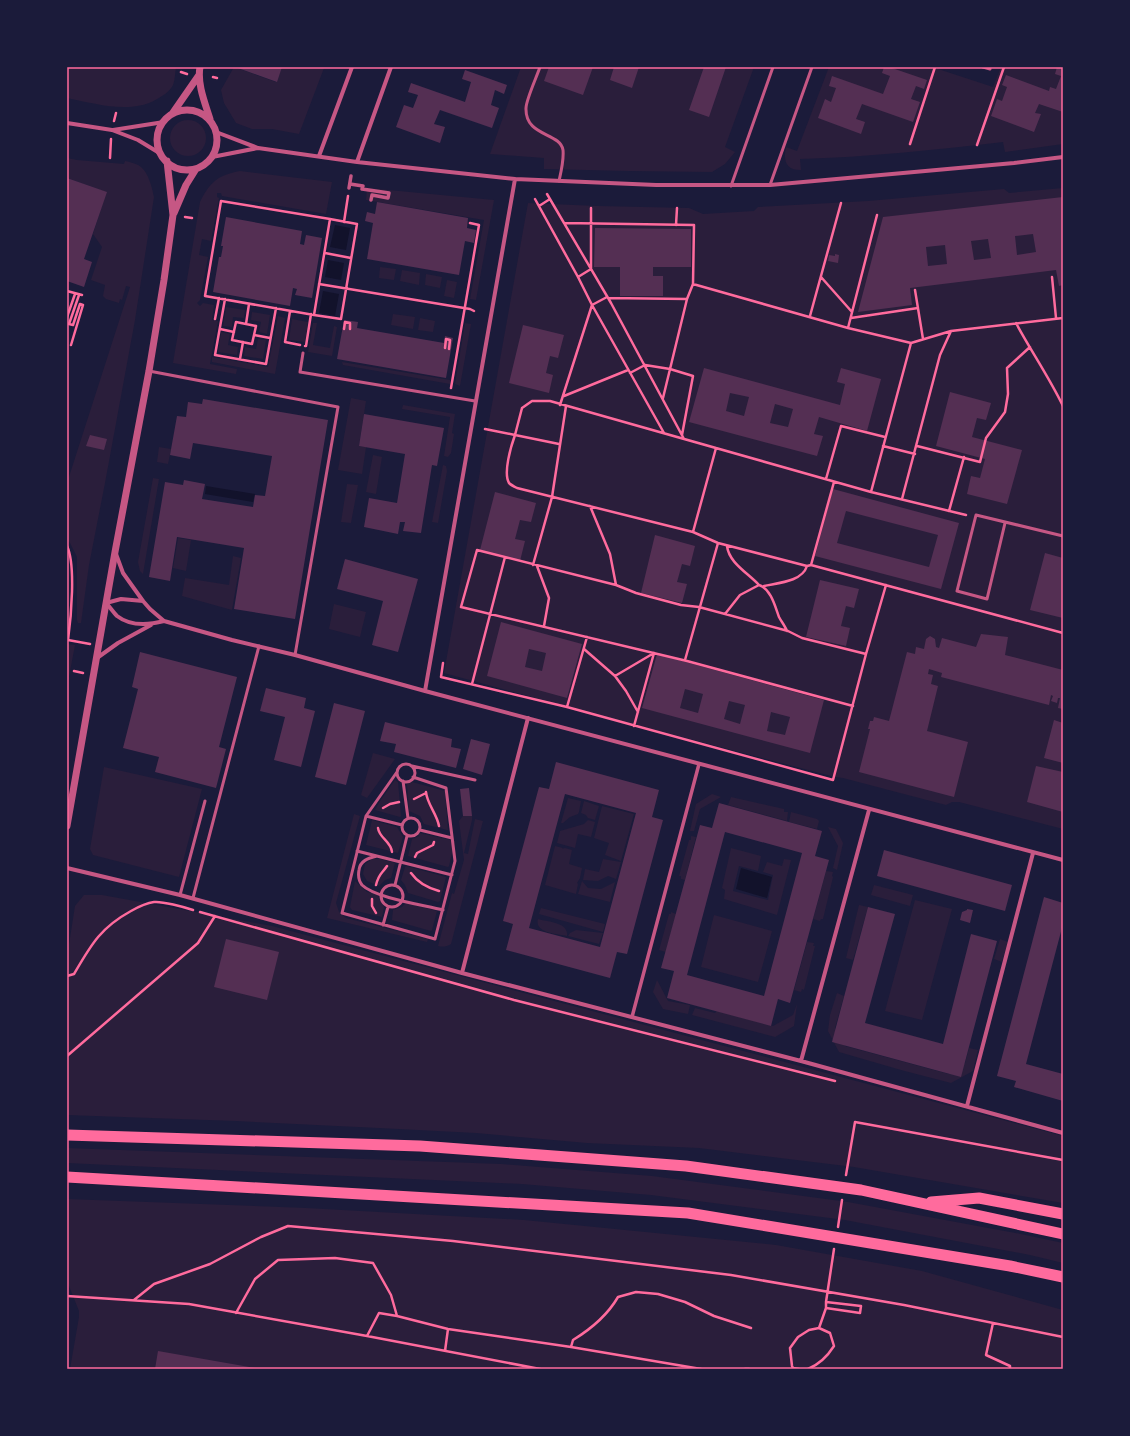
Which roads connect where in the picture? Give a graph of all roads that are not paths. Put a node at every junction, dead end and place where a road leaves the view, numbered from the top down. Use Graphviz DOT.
graph roads {
  1 [pos="200,67"];
  2 [pos="352,67"];
  3 [pos="391,67"];
  4 [pos="540,67"];
  5 [pos="773,67"];
  6 [pos="812,67"];
  7 [pos="983,67"];
  8 [pos="990,69"];
  9 [pos="199,75"];
  10 [pos="170,116"];
  11 [pos="164,122"];
  12 [pos="211,122"];
  13 [pos="67,123"];
  14 [pos="112,130"];
  15 [pos="216,132"];
  16 [pos="258,148"];
  17 [pos="161,154"];
  18 [pos="319,156"];
  19 [pos="1063,156"];
  20 [pos="212,157"];
  21 [pos="166,161"];
  22 [pos="358,162"];
  23 [pos="196,169"];
  24 [pos="351,176"];
  25 [pos="515,179"];
  26 [pos="559,181"];
  27 [pos="770,184"];
  28 [pos="731,186"];
  29 [pos="371,200"];
  30 [pos="173,215"];
  31 [pos="303,353"];
  32 [pos="149,371"];
  33 [pos="475,401"];
  34 [pos="1005,523"];
  35 [pos="1063,536"];
  36 [pos="115,552"];
  37 [pos="143,601"];
  38 [pos="106,603"];
  39 [pos="164,621"];
  40 [pos="152,624"];
  41 [pos="258,646"];
  42 [pos="295,655"];
  43 [pos="97,658"];
  44 [pos="425,691"];
  45 [pos="528,718"];
  46 [pos="700,764"];
  47 [pos="412,766"];
  48 [pos="397,772"];
  49 [pos="413,777"];
  50 [pos="475,780"];
  51 [pos="403,781"];
  52 [pos="205,802"];
  53 [pos="869,810"];
  54 [pos="366,816"];
  55 [pos="408,818"];
  56 [pos="402,825"];
  57 [pos="67,826"];
  58 [pos="420,830"];
  59 [pos="407,836"];
  60 [pos="452,838"];
  61 [pos="357,851"];
  62 [pos="1033,853"];
  63 [pos="376,856"];
  64 [pos="1063,860"];
  65 [pos="401,862"];
  66 [pos="67,868"];
  67 [pos="452,875"];
  68 [pos="395,885"];
  69 [pos="381,894"];
  70 [pos="180,895"];
  71 [pos="193,898"];
  72 [pos="403,900"];
  73 [pos="388,907"];
  74 [pos="442,910"];
  75 [pos="383,924"];
  76 [pos="462,973"];
  77 [pos="632,1017"];
  78 [pos="801,1061"];
  79 [pos="967,1106"];
  80 [pos="1063,1133"];
  81 [pos="67,1135"];
  82 [pos="67,1177"];
  83 [pos="919,1202"];
  84 [pos="1063,1214"];
  85 [pos="1063,1234"];
  86 [pos="1063,1277"];
  1 -- 9 [label="street"];
  2 -- 18 [label="street"];
  3 -- 22 [label="street"];
  4 -- 26 [label="lane"];
  5 -- 28 [label="lane"];
  6 -- 27 [label="lane"];
  7 -- 8 [label="lane"];
  9 -- 10 [label="street"];
  9 -- 12 [label="street"];
  10 -- 11 [label="street"];
  10 -- 12 [label="street"];
  11 -- 14 [label="street"];
  11 -- 17 [label="street"];
  12 -- 15 [label="street"];
  13 -- 14 [label="street"];
  14 -- 17 [label="street"];
  15 -- 16 [label="street"];
  15 -- 20 [label="street"];
  16 -- 18 [label="street"];
  16 -- 20 [label="street"];
  17 -- 21 [label="street"];
  18 -- 22 [label="street"];
  19 -- 27 [label="street"];
  20 -- 23 [label="street"];
  21 -- 23 [label="street"];
  21 -- 30 [label="street"];
  22 -- 25 [label="street"];
  23 -- 30 [label="street"];
  24 -- 29 [label="street"];
  25 -- 26 [label="street"];
  25 -- 33 [label="street"];
  26 -- 28 [label="street"];
  27 -- 28 [label="street"];
  30 -- 32 [label="street"];
  31 -- 33 [label="lane"];
  32 -- 36 [label="street"];
  32 -- 42 [label="lane"];
  33 -- 44 [label="street"];
  34 -- 34 [label="lane"];
  34 -- 35 [label="lane"];
  36 -- 37 [label="street"];
  36 -- 38 [label="street"];
  37 -- 38 [label="street"];
  37 -- 39 [label="street"];
  38 -- 40 [label="street"];
  38 -- 43 [label="street"];
  39 -- 40 [label="street"];
  39 -- 41 [label="street"];
  40 -- 43 [label="street"];
  41 -- 42 [label="street"];
  41 -- 71 [label="lane"];
  42 -- 44 [label="street"];
  43 -- 57 [label="street"];
  44 -- 45 [label="street"];
  45 -- 46 [label="street"];
  45 -- 76 [label="street"];
  46 -- 53 [label="street"];
  46 -- 77 [label="street"];
  47 -- 48 [label="lane"];
  47 -- 49 [label="lane"];
  47 -- 50 [label="lane"];
  48 -- 51 [label="lane"];
  48 -- 54 [label="lane"];
  49 -- 51 [label="lane"];
  49 -- 60 [label="lane"];
  51 -- 55 [label="lane"];
  52 -- 70 [label="lane"];
  53 -- 62 [label="street"];
  53 -- 78 [label="street"];
  54 -- 56 [label="lane"];
  54 -- 61 [label="lane"];
  55 -- 56 [label="lane"];
  55 -- 58 [label="lane"];
  56 -- 59 [label="lane"];
  58 -- 59 [label="lane"];
  58 -- 60 [label="lane"];
  59 -- 65 [label="lane"];
  60 -- 67 [label="lane"];
  61 -- 63 [label="lane"];
  61 -- 75 [label="lane"];
  62 -- 64 [label="street"];
  62 -- 79 [label="street"];
  63 -- 65 [label="lane"];
  63 -- 69 [label="lane"];
  65 -- 67 [label="lane"];
  65 -- 68 [label="lane"];
  66 -- 70 [label="street"];
  67 -- 74 [label="lane"];
  68 -- 69 [label="lane"];
  68 -- 72 [label="lane"];
  69 -- 72 [label="lane"];
  69 -- 73 [label="lane"];
  70 -- 71 [label="street"];
  71 -- 76 [label="street"];
  72 -- 73 [label="lane"];
  72 -- 74 [label="lane"];
  73 -- 75 [label="lane"];
  74 -- 75 [label="lane"];
  76 -- 77 [label="street"];
  77 -- 78 [label="street"];
  78 -- 79 [label="street"];
  79 -- 80 [label="street"];
  81 -- 83 [label="highway"];
  82 -- 86 [label="highway"];
  83 -- 84 [label="highway"];
  83 -- 85 [label="highway"];
}
